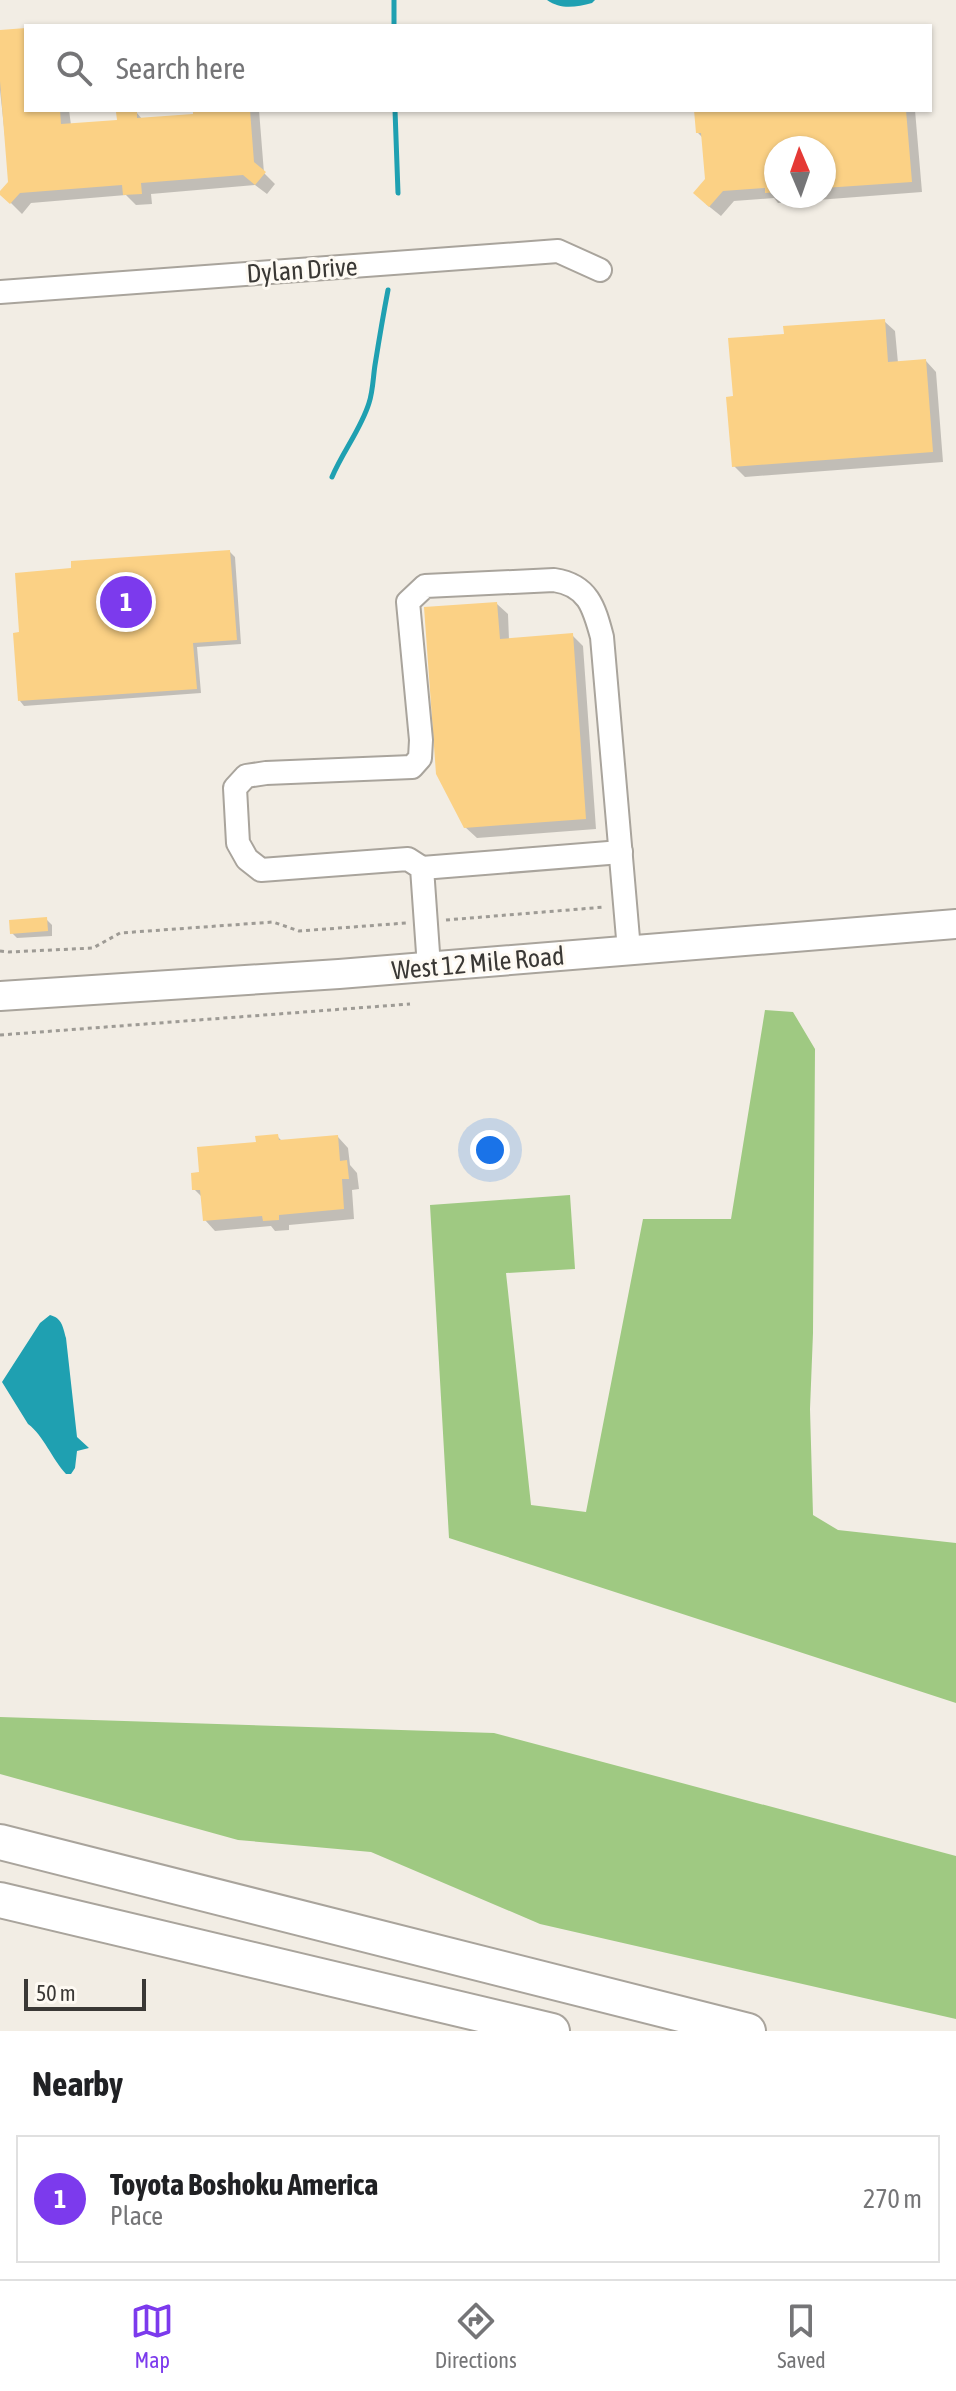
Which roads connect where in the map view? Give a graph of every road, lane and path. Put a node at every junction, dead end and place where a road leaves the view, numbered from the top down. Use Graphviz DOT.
graph roads {
  1 [pos="600,270"];
  2 [pos="0,292"];
  3 [pos="621,852"];
  4 [pos="422,868"];
  5 [pos="625,905"];
  6 [pos="426,922"];
  7 [pos="956,924"];
  8 [pos="629,950"];
  9 [pos="0,951"];
  10 [pos="429,967"];
  11 [pos="0,996"];
  12 [pos="410,1004"];
  13 [pos="0,1035"];
  14 [pos="0,1842"];
  15 [pos="0,1900"];
  16 [pos="552,2031"];
  17 [pos="748,2031"];
  1 -- 2 [label="street, Dylan Drive"];
  3 -- 4 [label="street"];
  3 -- 4 [label="street"];
  3 -- 5 [label="street"];
  4 -- 6 [label="street"];
  5 -- 6 [label="path"];
  5 -- 8 [label="street"];
  6 -- 9 [label="path"];
  6 -- 10 [label="street"];
  7 -- 8 [label="main road, West 12 Mile Road"];
  8 -- 10 [label="main road, West 12 Mile Road"];
  10 -- 11 [label="main road, West 12 Mile Road"];
  12 -- 13 [label="path"];
  14 -- 17 [label="highway"];
  15 -- 16 [label="highway"];
}
